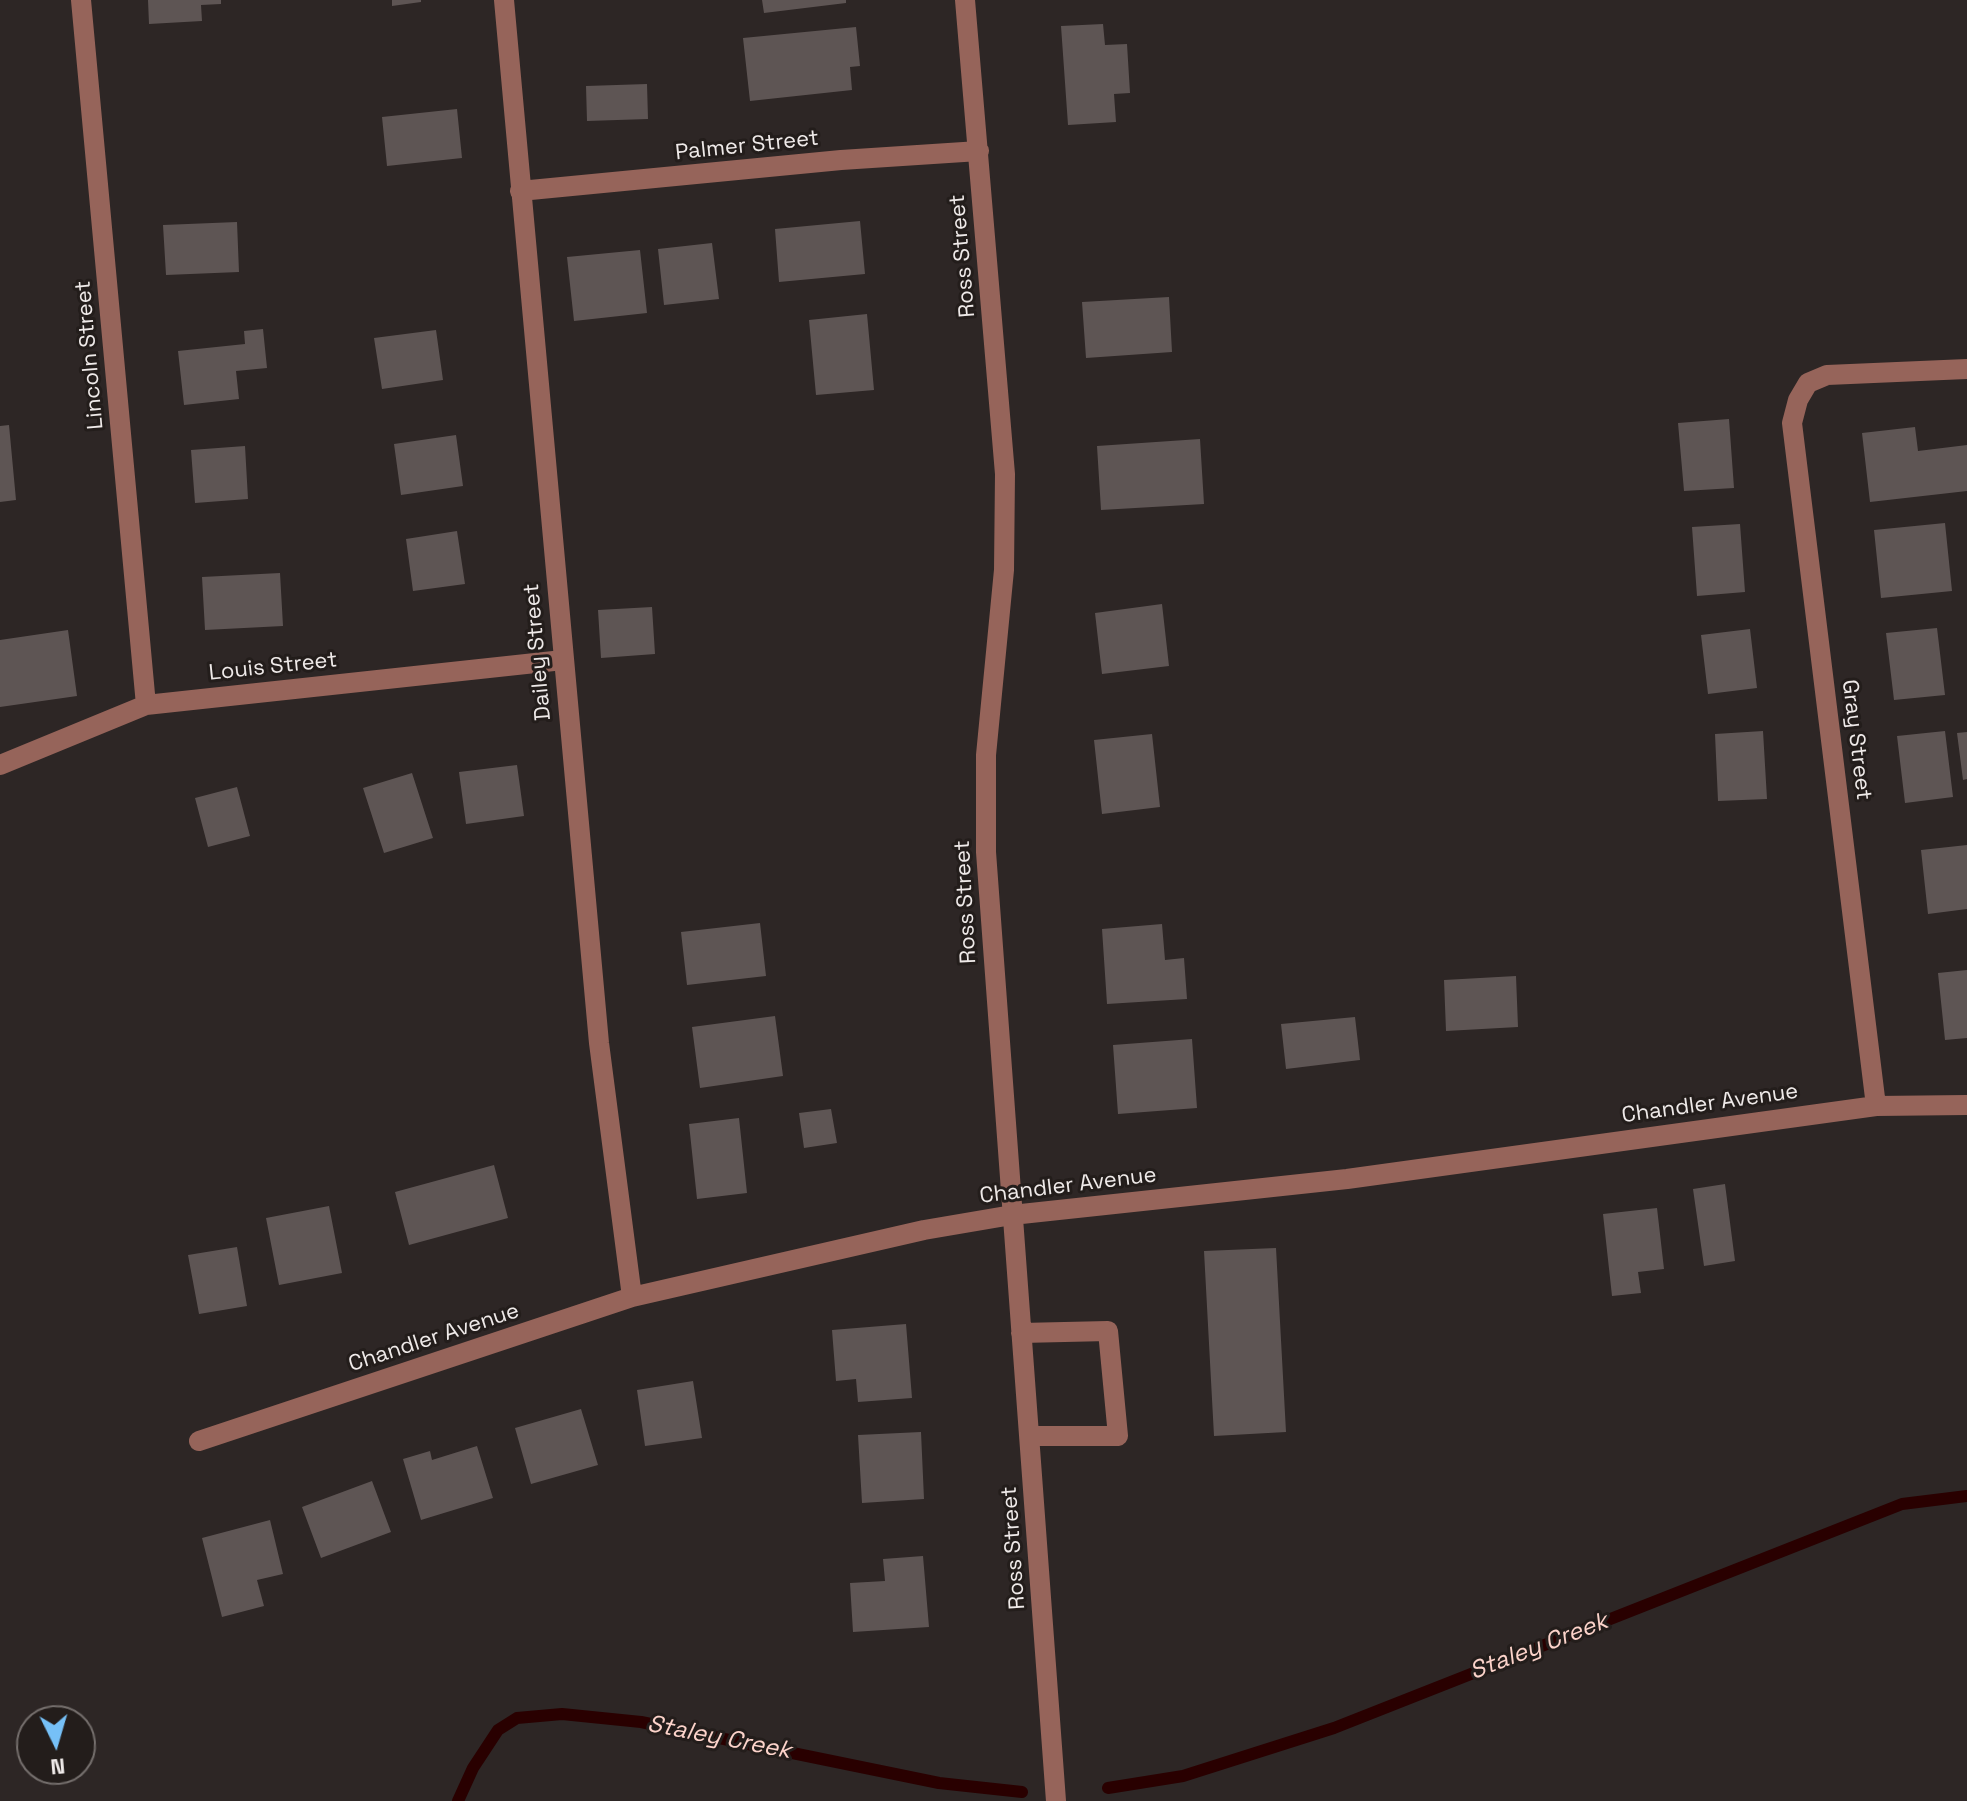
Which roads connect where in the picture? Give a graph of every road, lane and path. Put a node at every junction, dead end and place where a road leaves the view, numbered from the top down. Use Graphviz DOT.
graph roads {
  1 [pos="81,0"];
  2 [pos="504,0"];
  3 [pos="965,0"];
  4 [pos="979,151"];
  5 [pos="520,191"];
  6 [pos="1967,369"];
  7 [pos="563,660"];
  8 [pos="146,705"];
  9 [pos="0,765"];
  10 [pos="1967,1105"];
  11 [pos="1876,1106"];
  12 [pos="1012,1215"];
  13 [pos="632,1297"];
  14 [pos="1021,1333"];
  15 [pos="1030,1436"];
  16 [pos="199,1441"];
  17 [pos="1056,1801"];
  1 -- 8 [label="street, Lincoln Street"];
  2 -- 5 [label="street, Dailey Street"];
  3 -- 4 [label="street, Ross Street"];
  4 -- 5 [label="street, Palmer Street"];
  4 -- 12 [label="street, Ross Street"];
  5 -- 7 [label="street, Dailey Street"];
  6 -- 11 [label="street, Gray Street"];
  7 -- 8 [label="street, Louis Street"];
  7 -- 13 [label="street, Dailey Street"];
  8 -- 9 [label="street, Louis Street"];
  10 -- 11 [label="street, Chandler Avenue"];
  11 -- 12 [label="street, Chandler Avenue"];
  12 -- 13 [label="street, Chandler Avenue"];
  12 -- 14 [label="street, Ross Street"];
  13 -- 16 [label="street, Chandler Avenue"];
  14 -- 15 [label="street, Ross Street"];
  14 -- 15 [label="street"];
  15 -- 17 [label="street, Ross Street"];
}
